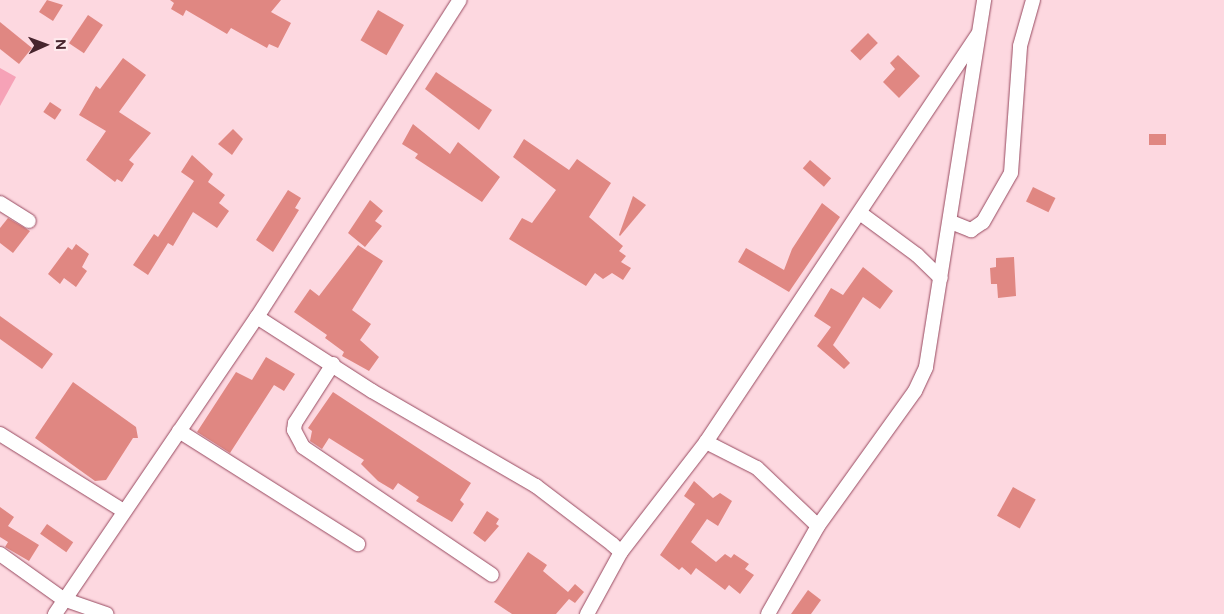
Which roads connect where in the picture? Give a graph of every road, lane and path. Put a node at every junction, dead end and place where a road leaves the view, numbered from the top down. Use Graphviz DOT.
graph roads {
  1 [pos="459,0"];
  2 [pos="984,0"];
  3 [pos="1033,0"];
  4 [pos="980,31"];
  5 [pos="0,203"];
  6 [pos="860,213"];
  7 [pos="30,221"];
  8 [pos="951,222"];
  9 [pos="941,278"];
  10 [pos="257,317"];
  11 [pos="333,364"];
  12 [pos="179,431"];
  13 [pos="0,434"];
  14 [pos="706,442"];
  15 [pos="122,510"];
  16 [pos="818,526"];
  17 [pos="358,544"];
  18 [pos="621,552"];
  19 [pos="0,554"];
  20 [pos="492,575"];
  21 [pos="63,599"];
  22 [pos="55,614"];
  23 [pos="106,614"];
  24 [pos="587,614"];
  25 [pos="768,614"];
  1 -- 10 [label="street"];
  2 -- 4 [label="street"];
  3 -- 8 [label="street"];
  4 -- 6 [label="street"];
  4 -- 8 [label="street"];
  5 -- 7 [label="street"];
  6 -- 9 [label="street"];
  6 -- 14 [label="street"];
  8 -- 9 [label="street"];
  9 -- 16 [label="street"];
  10 -- 11 [label="street"];
  10 -- 12 [label="street"];
  11 -- 18 [label="street"];
  11 -- 20 [label="street"];
  12 -- 15 [label="street"];
  12 -- 17 [label="street"];
  13 -- 15 [label="street"];
  14 -- 16 [label="street"];
  14 -- 18 [label="street"];
  15 -- 21 [label="street"];
  16 -- 25 [label="street"];
  18 -- 24 [label="street"];
  19 -- 21 [label="street"];
  21 -- 22 [label="street"];
  21 -- 23 [label="street"];
}
